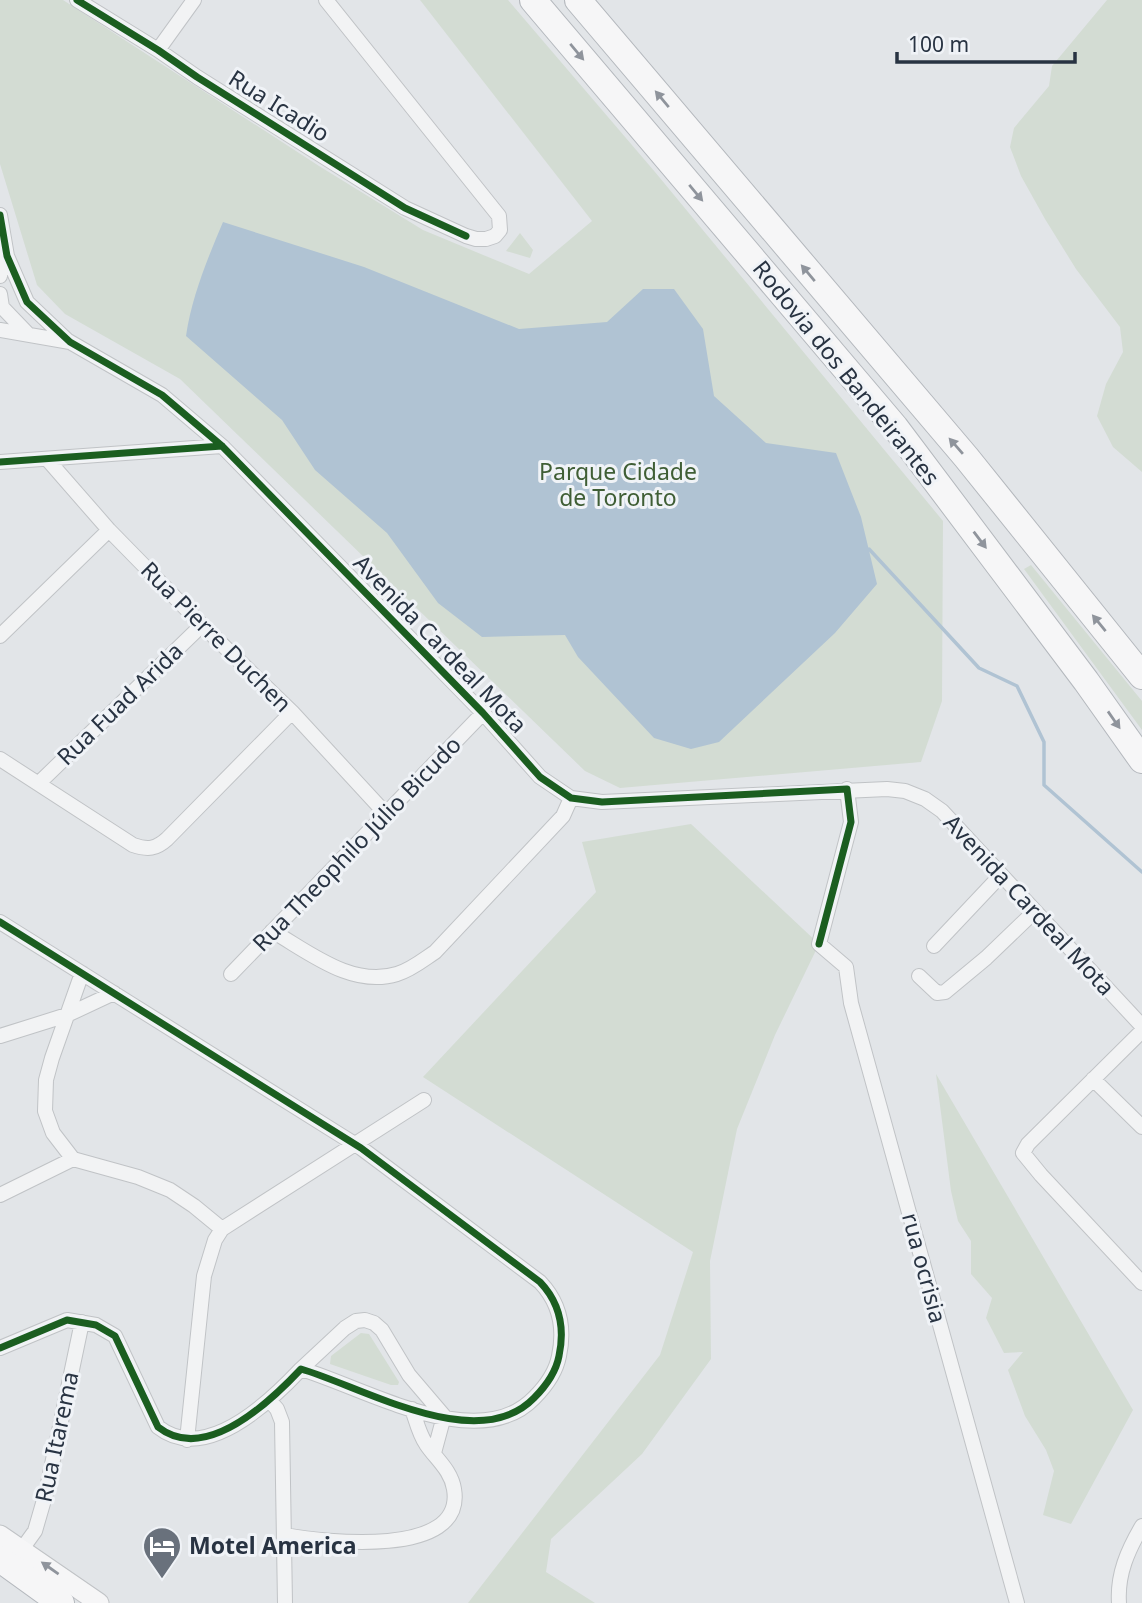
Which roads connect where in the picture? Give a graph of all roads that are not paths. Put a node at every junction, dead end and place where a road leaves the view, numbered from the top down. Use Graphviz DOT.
graph roads {
  1 [pos="77,0"];
  2 [pos="194,0"];
  3 [pos="326,0"];
  4 [pos="533,0"];
  5 [pos="578,0"];
  6 [pos="159,50"];
  7 [pos="0,215"];
  8 [pos="7,256"];
  9 [pos="0,276"];
  10 [pos="27,302"];
  11 [pos="1,303"];
  12 [pos="0,330"];
  13 [pos="27,333"];
  14 [pos="70,342"];
  15 [pos="222,446"];
  16 [pos="47,459"];
  17 [pos="0,462"];
  18 [pos="109,530"];
  19 [pos="202,625"];
  20 [pos="0,636"];
  21 [pos="1142,676"];
  22 [pos="292,712"];
  23 [pos="483,713"];
  24 [pos="0,759"];
  25 [pos="1142,760"];
  26 [pos="39,783"];
  27 [pos="847,789"];
  28 [pos="571,799"];
  29 [pos="387,814"];
  30 [pos="1001,876"];
  31 [pos="1035,911"];
  32 [pos="0,922"];
  33 [pos="272,931"];
  34 [pos="934,946"];
  35 [pos="82,973"];
  36 [pos="231,974"];
  37 [pos="919,976"];
  38 [pos="114,993"];
  39 [pos="67,1014"];
  40 [pos="1142,1029"];
  41 [pos="0,1036"];
  42 [pos="1093,1079"];
  43 [pos="424,1100"];
  44 [pos="1142,1126"];
  45 [pos="353,1144"];
  46 [pos="73,1159"];
  47 [pos="0,1195"];
  48 [pos="222,1230"];
  49 [pos="1142,1283"];
  50 [pos="82,1322"];
  51 [pos="0,1348"];
  52 [pos="301,1369"];
  53 [pos="413,1380"];
  54 [pos="269,1400"];
  55 [pos="408,1408"];
  56 [pos="444,1416"];
  57 [pos="187,1440"];
  58 [pos="434,1453"];
  59 [pos="1142,1526"];
  60 [pos="0,1535"];
  61 [pos="285,1535"];
  62 [pos="11,1554"];
  63 [pos="0,1580"];
  64 [pos="36,1603"];
  65 [pos="61,1603"];
  66 [pos="99,1603"];
  67 [pos="285,1603"];
  68 [pos="1017,1603"];
  69 [pos="1119,1603"];
  1 -- 6 [label="street, Rua Icadio"];
  2 -- 6 [label="street"];
  3 -- 6 [label="street, Rua Icadio"];
  4 -- 25 [label="highway, Rodovia dos Bandeirantes, one-way"];
  21 -- 5 [label="highway, Rodovia dos Bandeirantes, one-way"];
  7 -- 8 [label="street"];
  8 -- 9 [label="street"];
  8 -- 10 [label="street"];
  10 -- 11 [label="street"];
  10 -- 14 [label="street"];
  11 -- 13 [label="street"];
  12 -- 13 [label="street, Avenida Cardeal Mota"];
  13 -- 14 [label="street, Avenida Cardeal Mota"];
  14 -- 15 [label="street, Avenida Cardeal Mota"];
  15 -- 16 [label="street"];
  15 -- 23 [label="street, Avenida Cardeal Mota"];
  16 -- 17 [label="street"];
  16 -- 18 [label="street, Rua Pierre Duchen"];
  18 -- 19 [label="street, Rua Pierre Duchen"];
  18 -- 20 [label="street"];
  19 -- 22 [label="street, Rua Pierre Duchen"];
  19 -- 26 [label="street, Rua Fuad Arida"];
  22 -- 26 [label="street"];
  22 -- 29 [label="street, Rua Pierre Duchen"];
  23 -- 28 [label="street, Avenida Cardeal Mota"];
  23 -- 29 [label="street, Rua Theophilo Júlio Bicudo"];
  24 -- 26 [label="street"];
  27 -- 28 [label="street, Avenida Cardeal Mota"];
  27 -- 30 [label="street, Avenida Cardeal Mota"];
  27 -- 68 [label="street, rua ocrisia"];
  28 -- 33 [label="street"];
  29 -- 33 [label="street, Rua Theophilo Júlio Bicudo"];
  30 -- 31 [label="street, Avenida Cardeal Mota"];
  30 -- 34 [label="street"];
  31 -- 37 [label="street"];
  31 -- 40 [label="street, Avenida Cardeal Mota"];
  32 -- 35 [label="street"];
  33 -- 36 [label="street, Rua Theophilo Júlio Bicudo"];
  35 -- 38 [label="street"];
  35 -- 39 [label="street"];
  38 -- 39 [label="street"];
  38 -- 45 [label="street"];
  39 -- 41 [label="street"];
  39 -- 46 [label="street"];
  40 -- 42 [label="street"];
  42 -- 44 [label="street"];
  42 -- 49 [label="street"];
  43 -- 45 [label="street"];
  45 -- 48 [label="street"];
  45 -- 56 [label="street"];
  46 -- 47 [label="street"];
  46 -- 48 [label="street"];
  48 -- 57 [label="street"];
  50 -- 51 [label="street"];
  50 -- 57 [label="street"];
  50 -- 62 [label="street, Rua Itarema"];
  52 -- 53 [label="street"];
  52 -- 54 [label="street"];
  52 -- 55 [label="street"];
  53 -- 55 [label="street"];
  53 -- 56 [label="street"];
  54 -- 57 [label="street"];
  54 -- 61 [label="street"];
  55 -- 56 [label="street"];
  55 -- 58 [label="street"];
  56 -- 58 [label="street"];
  58 -- 61 [label="street"];
  59 -- 69 [label="street"];
  60 -- 62 [label="main road"];
  61 -- 67 [label="street"];
  62 -- 65 [label="highway"];
  66 -- 62 [label="main road, one-way"];
  63 -- 64 [label="highway"];
}
